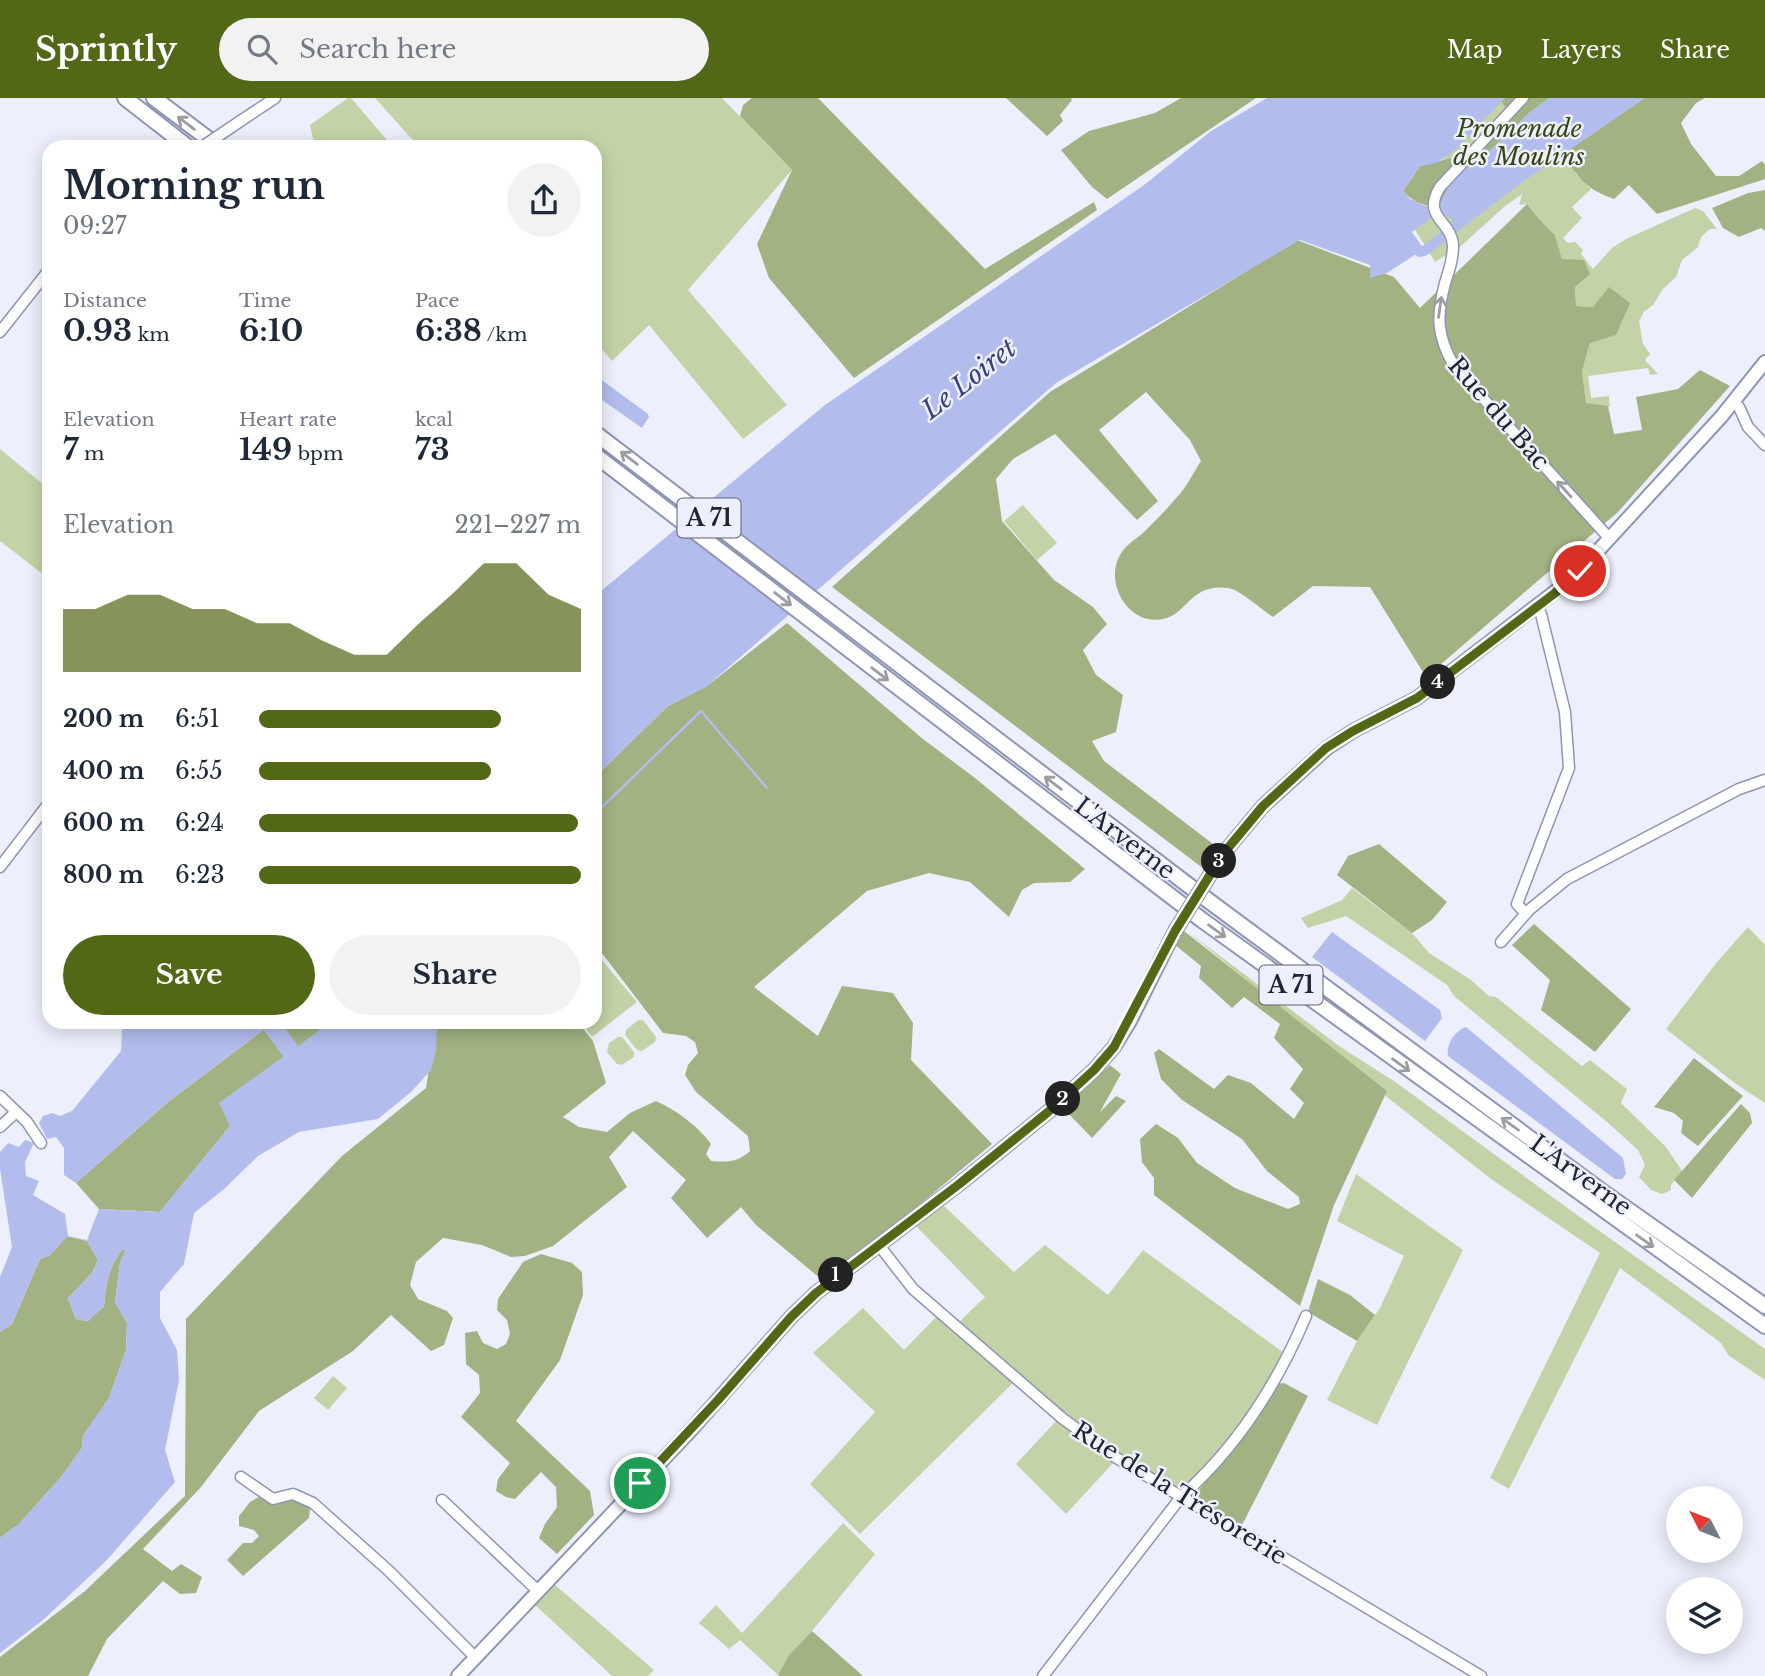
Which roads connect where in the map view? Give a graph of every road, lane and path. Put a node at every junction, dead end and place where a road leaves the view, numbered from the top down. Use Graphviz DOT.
graph roads {
  1 [pos="125,98"];
  2 [pos="153,98"];
  3 [pos="275,98"];
  4 [pos="1523,98"];
  5 [pos="179,140"];
  6 [pos="210,140"];
  7 [pos="212,140"];
  8 [pos="42,279"];
  9 [pos="0,332"];
  10 [pos="1765,362"];
  11 [pos="1734,402"];
  12 [pos="602,438"];
  13 [pos="1765,445"];
  14 [pos="602,460"];
  15 [pos="1610,539"];
  16 [pos="1536,608"];
  17 [pos="1765,780"];
  18 [pos="42,812"];
  19 [pos="0,867"];
  20 [pos="1526,914"];
  21 [pos="1501,942"];
  22 [pos="0,1096"];
  23 [pos="16,1112"];
  24 [pos="0,1127"];
  25 [pos="41,1143"];
  26 [pos="878,1244"];
  27 [pos="1765,1306"];
  28 [pos="1306,1316"];
  29 [pos="1765,1326"];
  30 [pos="241,1477"];
  31 [pos="1181,1497"];
  32 [pos="442,1500"];
  33 [pos="538,1591"];
  34 [pos="475,1657"];
  35 [pos="458,1676"];
  36 [pos="1043,1676"];
  37 [pos="1480,1676"];
  1 -- 5 [label="highway"];
  6 -- 2 [label="highway, one-way"];
  3 -- 7 [label="street, bridge"];
  15 -- 4 [label="street, Rue du Bac, one-way"];
  8 -- 9 [label="street"];
  10 -- 11 [label="main road"];
  11 -- 13 [label="street"];
  11 -- 15 [label="main road"];
  27 -- 12 [label="highway, L'Arverne / A 71, one-way"];
  14 -- 29 [label="highway, L'Arverne / A 71, one-way"];
  15 -- 16 [label="main road"];
  16 -- 20 [label="street"];
  16 -- 26 [label="main road, bridge"];
  17 -- 20 [label="street"];
  18 -- 19 [label="street"];
  20 -- 21 [label="street"];
  22 -- 23 [label="street"];
  23 -- 24 [label="street"];
  23 -- 25 [label="street"];
  26 -- 31 [label="street, Rue de la Trésorerie"];
  26 -- 33 [label="main road"];
  28 -- 31 [label="street"];
  30 -- 34 [label="street"];
  31 -- 36 [label="street"];
  31 -- 37 [label="street, Rue de la Trésorerie"];
  32 -- 33 [label="street"];
  33 -- 34 [label="main road"];
  34 -- 35 [label="main road"];
}
